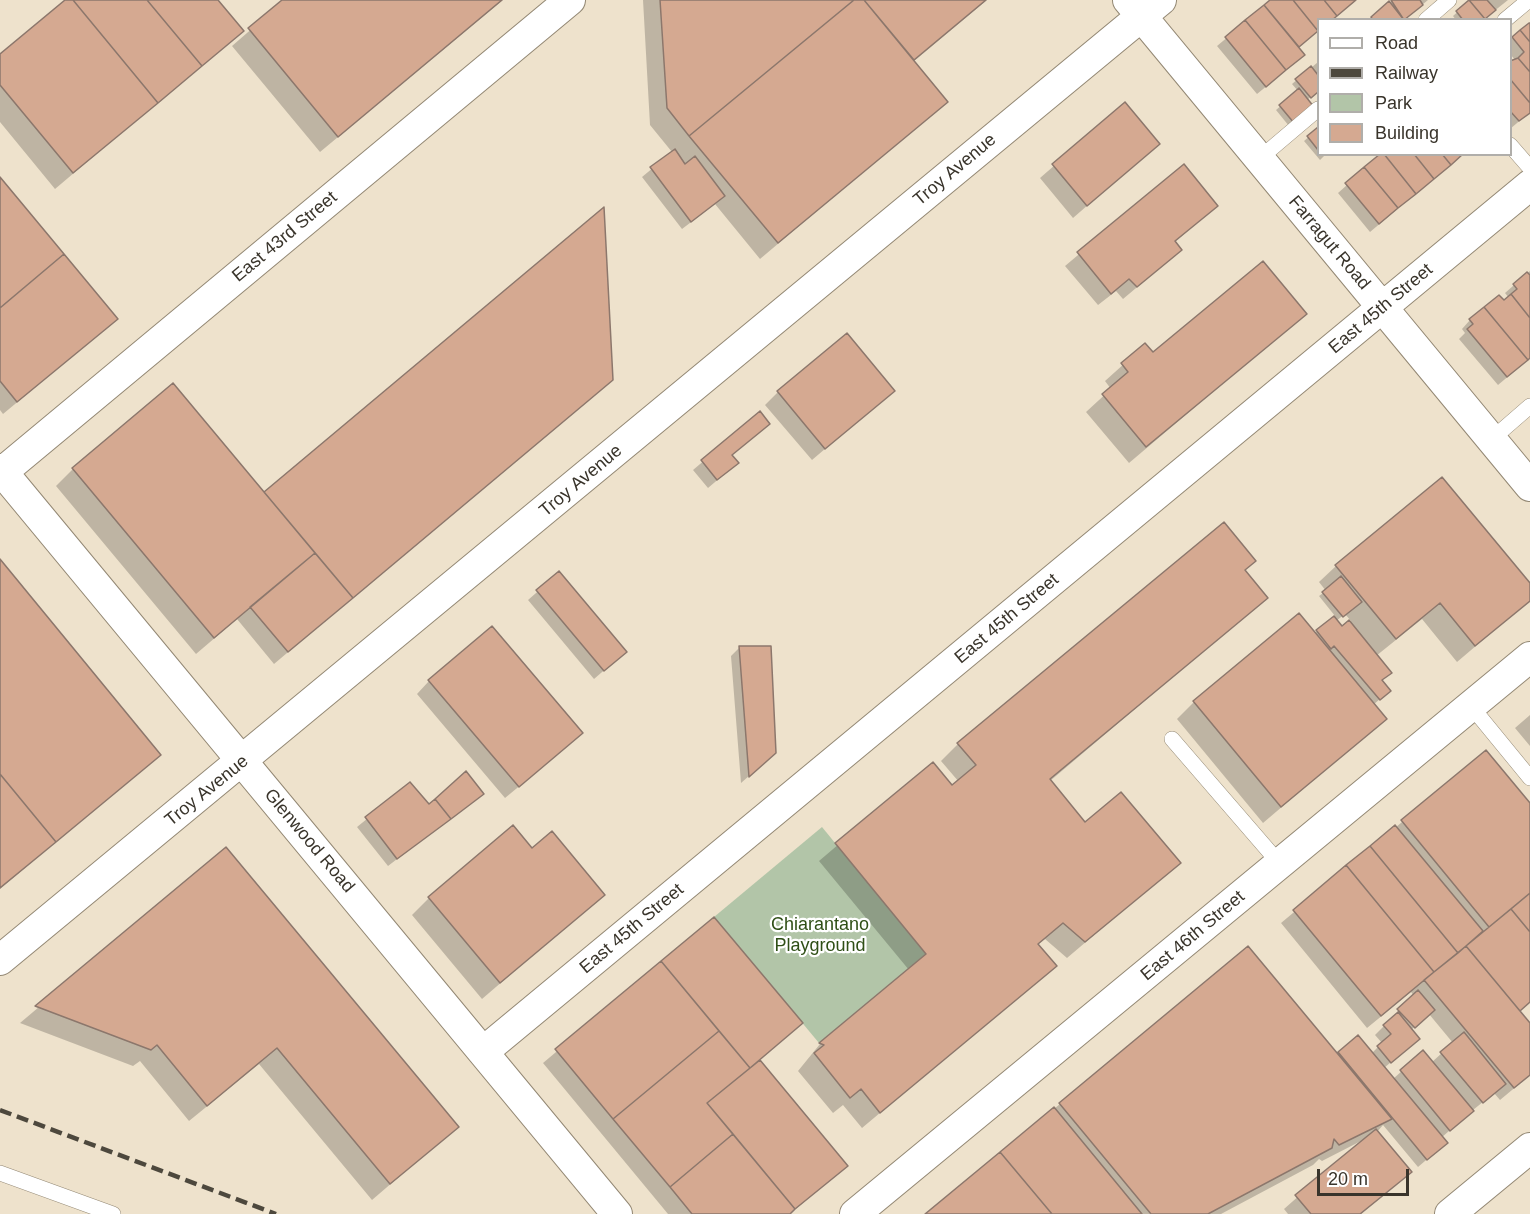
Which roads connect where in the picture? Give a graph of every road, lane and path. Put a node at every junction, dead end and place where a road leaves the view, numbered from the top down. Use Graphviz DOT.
graph roads {
  1 [pos="570,0"];
  2 [pos="1449,0"];
  3 [pos="1529,0"];
  4 [pos="1143,5"];
  5 [pos="1428,18"];
  6 [pos="1507,18"];
  7 [pos="1317,110"];
  8 [pos="1512,147"];
  9 [pos="1259,159"];
  10 [pos="1530,168"];
  11 [pos="1530,185"];
  12 [pos="1383,308"];
  13 [pos="1530,406"];
  14 [pos="1491,439"];
  15 [pos="1,471"];
  16 [pos="1530,486"];
  17 [pos="1530,657"];
  18 [pos="1471,706"];
  19 [pos="1172,739"];
  20 [pos="243,761"];
  21 [pos="1530,778"];
  22 [pos="1280,864"];
  23 [pos="0,960"];
  24 [pos="483,1052"];
  25 [pos="1530,1148"];
  26 [pos="0,1173"];
  27 [pos="113,1214"];
  28 [pos="617,1214"];
  29 [pos="855,1214"];
  30 [pos="1450,1214"];
  1 -- 15 [label="street, East 43rd Street"];
  2 -- 5 [label="lane"];
  3 -- 6 [label="lane"];
  4 -- 9 [label="street, Farragut Road"];
  4 -- 20 [label="street, Troy Avenue"];
  7 -- 9 [label="lane"];
  8 -- 10 [label="lane"];
  9 -- 12 [label="street, Farragut Road"];
  11 -- 12 [label="street, East 45th Street"];
  12 -- 14 [label="street, Farragut Road"];
  12 -- 24 [label="street, East 45th Street"];
  13 -- 14 [label="lane"];
  14 -- 16 [label="street, Farragut Road"];
  15 -- 20 [label="street, Glenwood Road"];
  17 -- 18 [label="street, East 46th Street"];
  18 -- 21 [label="lane"];
  18 -- 22 [label="street, East 46th Street"];
  19 -- 22 [label="lane"];
  20 -- 23 [label="street, Troy Avenue"];
  20 -- 24 [label="street, Glenwood Road"];
  22 -- 29 [label="street, East 46th Street"];
  24 -- 28 [label="street, Glenwood Road"];
  25 -- 30 [label="street"];
  26 -- 27 [label="lane"];
}
